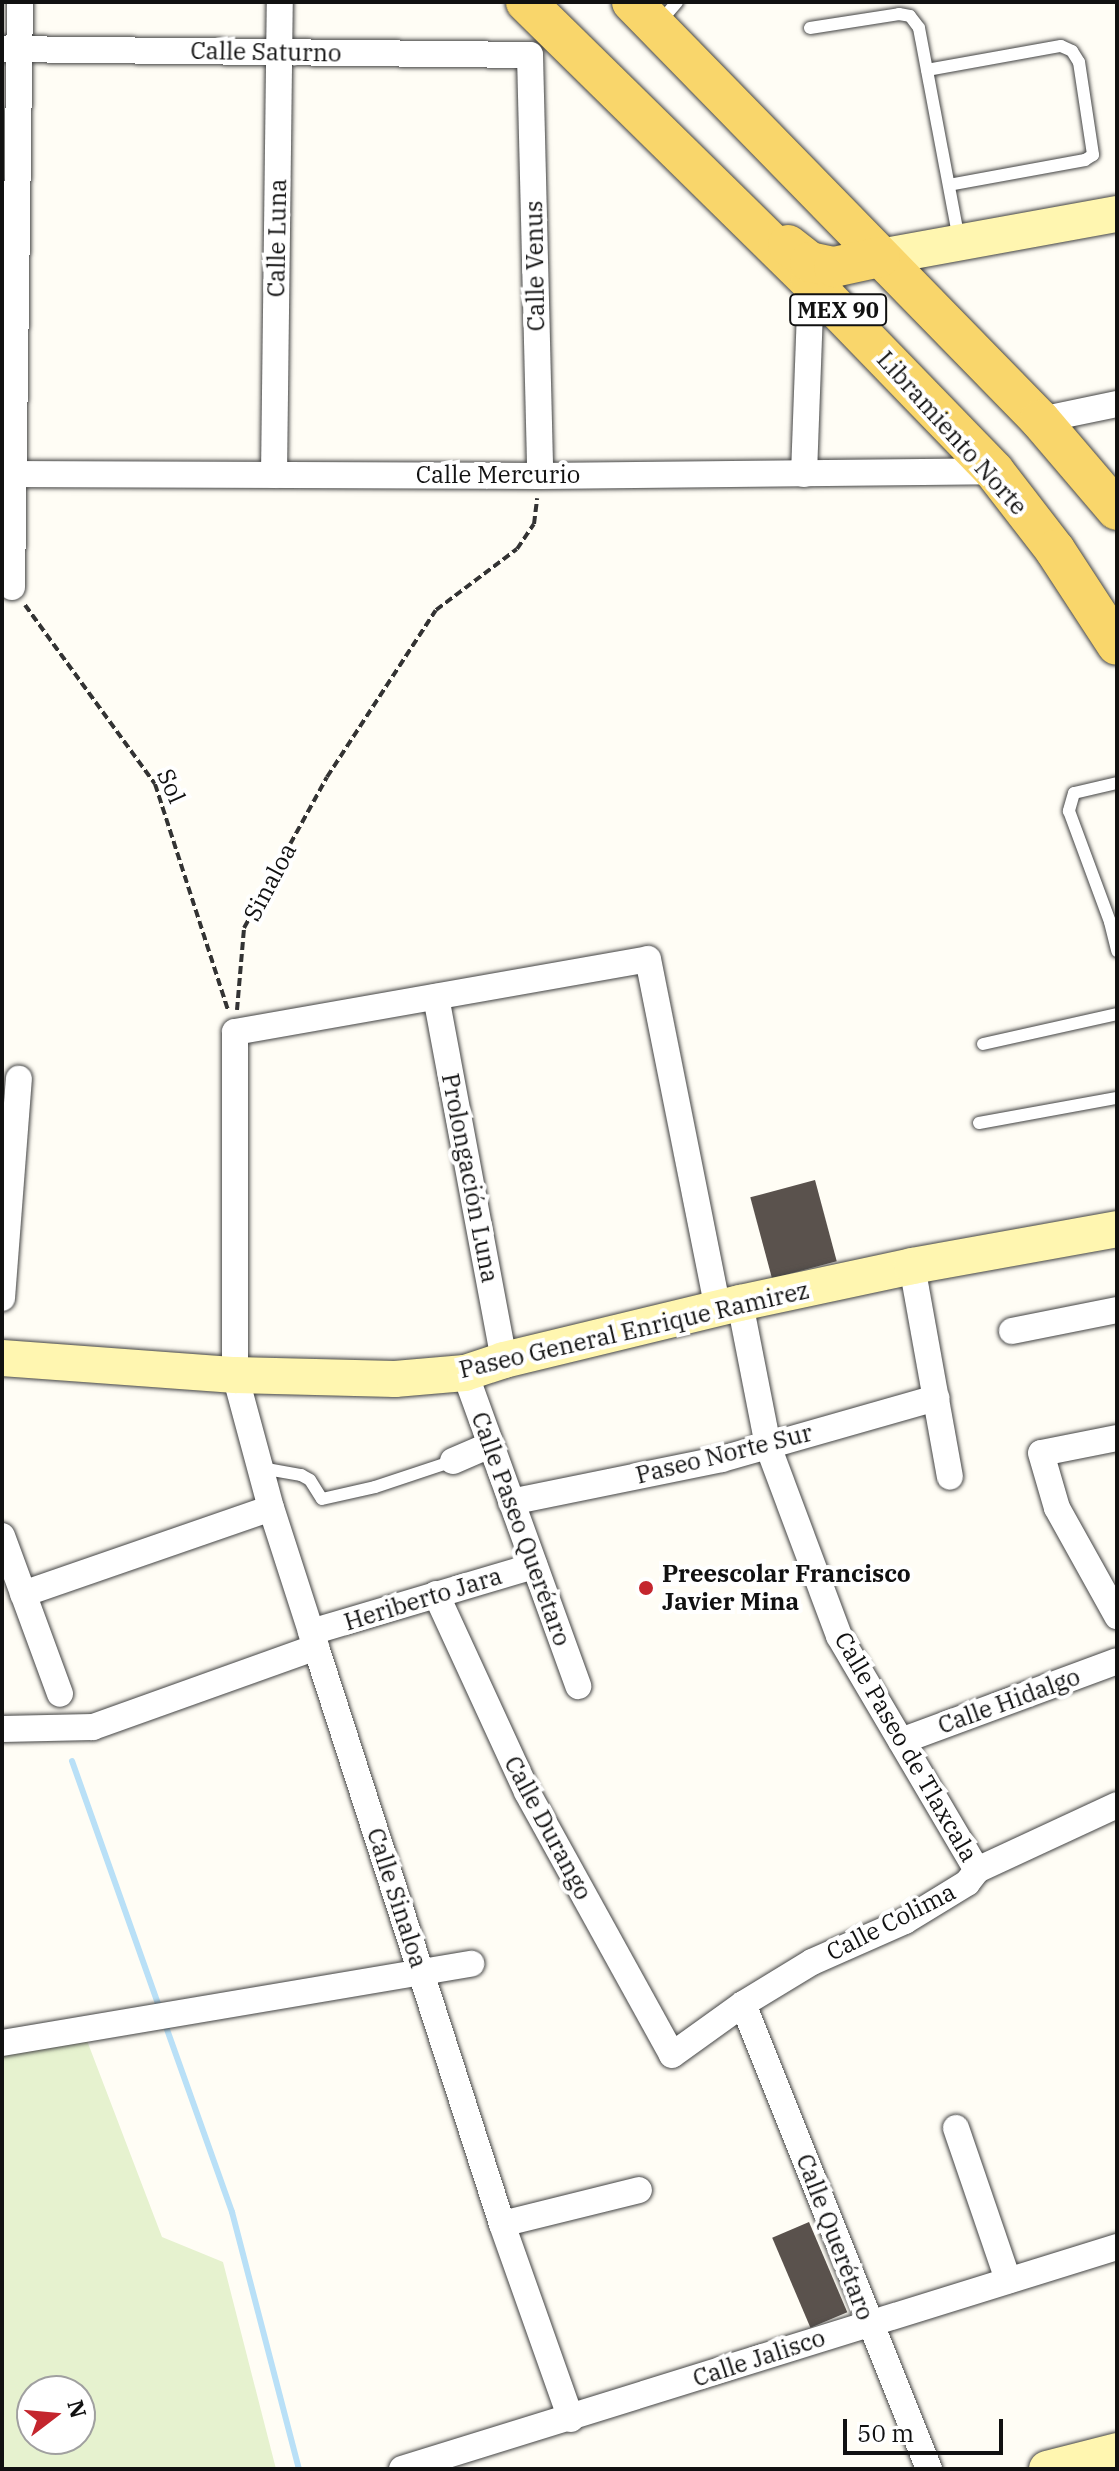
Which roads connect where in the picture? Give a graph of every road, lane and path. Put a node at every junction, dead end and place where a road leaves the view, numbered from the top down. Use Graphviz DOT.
graph roads {
  1 [pos="20,2"];
  2 [pos="280,2"];
  3 [pos="526,2"];
  4 [pos="655,10"];
  5 [pos="810,28"];
  6 [pos="11,50"];
  7 [pos="279,52"];
  8 [pos="530,55"];
  9 [pos="927,70"];
  10 [pos="692,167"];
  11 [pos="949,185"];
  12 [pos="1117,214"];
  13 [pos="959,243"];
  14 [pos="880,257"];
  15 [pos="811,282"];
  16 [pos="1117,404"];
  17 [pos="1040,420"];
  18 [pos="994,471"];
  19 [pos="8,474"];
  20 [pos="804,474"];
  21 [pos="274,475"];
  22 [pos="540,476"];
  23 [pos="1117,510"];
  24 [pos="12,587"];
  25 [pos="1117,645"];
  26 [pos="1117,783"];
  27 [pos="1117,951"];
  28 [pos="436,997"];
  29 [pos="1117,1014"];
  30 [pos="235,1032"];
  31 [pos="983,1044"];
  32 [pos="19,1079"];
  33 [pos="1117,1098"];
  34 [pos="979,1123"];
  35 [pos="1117,1229"];
  36 [pos="912,1266"];
  37 [pos="2,1298"];
  38 [pos="729,1305"];
  39 [pos="1117,1310"];
  40 [pos="1012,1331"];
  41 [pos="2,1358"];
  42 [pos="504,1360"];
  43 [pos="465,1373"];
  44 [pos="235,1375"];
  45 [pos="936,1398"];
  46 [pos="1117,1438"];
  47 [pos="490,1445"];
  48 [pos="768,1446"];
  49 [pos="453,1461"];
  50 [pos="261,1468"];
  51 [pos="950,1477"];
  52 [pos="511,1502"];
  53 [pos="271,1508"];
  54 [pos="2,1536"];
  55 [pos="534,1566"];
  56 [pos="1106,1575"];
  57 [pos="23,1594"];
  58 [pos="436,1594"];
  59 [pos="1117,1616"];
  60 [pos="313,1639"];
  61 [pos="1117,1661"];
  62 [pos="578,1686"];
  63 [pos="60,1694"];
  64 [pos="2,1729"];
  65 [pos="901,1741"];
  66 [pos="1117,1805"];
  67 [pos="977,1870"];
  68 [pos="471,1964"];
  69 [pos="421,1970"];
  70 [pos="743,2004"];
  71 [pos="2,2043"];
  72 [pos="672,2055"];
  73 [pos="956,2128"];
  74 [pos="639,2190"];
  75 [pos="502,2224"];
  76 [pos="1117,2247"];
  77 [pos="1008,2280"];
  78 [pos="868,2323"];
  79 [pos="571,2419"];
  80 [pos="1117,2451"];
  81 [pos="402,2469"];
  82 [pos="929,2469"];
  83 [pos="1047,2469"];
  1 -- 6 [label="street"];
  2 -- 7 [label="street, Calle Luna"];
  3 -- 10 [label="main road, Libramiento Norte / MEX 90"];
  4 -- 14 [label="main road, MEX 90"];
  5 -- 9 [label="lane"];
  6 -- 7 [label="street, Calle Saturno"];
  6 -- 19 [label="street"];
  7 -- 8 [label="street, Calle Saturno"];
  7 -- 21 [label="street, Calle Luna"];
  8 -- 22 [label="street, Calle Venus"];
  9 -- 11 [label="lane"];
  9 -- 11 [label="lane"];
  10 -- 14 [label="main road"];
  10 -- 15 [label="main road, Libramiento Norte / MEX 90"];
  11 -- 13 [label="lane"];
  12 -- 13 [label="street"];
  13 -- 14 [label="street"];
  14 -- 17 [label="main road, MEX 90"];
  15 -- 18 [label="main road, Libramiento Norte / MEX 90"];
  15 -- 20 [label="street"];
  16 -- 17 [label="street"];
  17 -- 23 [label="main road, MEX 90"];
  18 -- 20 [label="street, Calle Mercurio"];
  18 -- 25 [label="main road, Libramiento Norte / MEX 90"];
  19 -- 21 [label="street, Calle Mercurio"];
  19 -- 24 [label="street"];
  20 -- 22 [label="street, Calle Mercurio"];
  21 -- 22 [label="street, Calle Mercurio"];
  22 -- 30 [label="path, Sinaloa"];
  24 -- 30 [label="path, Sol"];
  26 -- 27 [label="lane"];
  28 -- 30 [label="street"];
  28 -- 38 [label="street, Calle Paseo de Tlaxcala"];
  28 -- 42 [label="street, Prolongación Luna"];
  29 -- 31 [label="lane"];
  30 -- 44 [label="street"];
  32 -- 37 [label="street"];
  33 -- 34 [label="lane"];
  35 -- 36 [label="street, Paseo General Enrique Ramirez"];
  36 -- 38 [label="street, Paseo General Enrique Ramirez"];
  36 -- 45 [label="street"];
  38 -- 42 [label="street, Paseo General Enrique Ramirez"];
  38 -- 48 [label="street, Calle Paseo de Tlaxcala"];
  39 -- 40 [label="street"];
  41 -- 44 [label="street, Paseo General Enrique Ramirez"];
  42 -- 43 [label="street, Paseo General Enrique Ramirez"];
  43 -- 44 [label="street, Paseo General Enrique Ramirez"];
  43 -- 47 [label="street, Calle Paseo Querétaro"];
  44 -- 50 [label="street, Calle Sinaloa"];
  45 -- 48 [label="street, Paseo Norte Sur"];
  45 -- 51 [label="street"];
  46 -- 56 [label="street"];
  47 -- 49 [label="street"];
  47 -- 52 [label="street, Calle Paseo Querétaro"];
  48 -- 52 [label="street, Paseo Norte Sur"];
  48 -- 65 [label="street, Calle Paseo de Tlaxcala"];
  49 -- 50 [label="lane"];
  50 -- 53 [label="street, Calle Sinaloa"];
  52 -- 55 [label="street, Calle Paseo Querétaro"];
  53 -- 57 [label="street"];
  53 -- 60 [label="street, Calle Sinaloa"];
  54 -- 57 [label="street"];
  55 -- 58 [label="street, Heriberto Jara"];
  55 -- 62 [label="street, Calle Paseo Querétaro"];
  56 -- 59 [label="street"];
  57 -- 63 [label="street"];
  58 -- 60 [label="street, Heriberto Jara"];
  58 -- 72 [label="street, Calle Durango"];
  60 -- 64 [label="street, Heriberto Jara"];
  60 -- 69 [label="street, Calle Sinaloa"];
  61 -- 65 [label="street, Calle Hidalgo"];
  65 -- 67 [label="street, Calle Paseo de Tlaxcala"];
  66 -- 67 [label="street, Calle Colima"];
  67 -- 70 [label="street, Calle Colima"];
  68 -- 69 [label="street"];
  69 -- 71 [label="street"];
  69 -- 75 [label="street, Calle Sinaloa"];
  70 -- 72 [label="street, Calle Colima"];
  70 -- 78 [label="street, Calle Querétaro"];
  73 -- 77 [label="street"];
  74 -- 75 [label="street"];
  75 -- 79 [label="street, Calle Sinaloa"];
  76 -- 77 [label="street, Calle Jalisco"];
  77 -- 78 [label="street, Calle Jalisco"];
  78 -- 79 [label="street, Calle Jalisco"];
  78 -- 82 [label="street, Calle Querétaro"];
  79 -- 81 [label="street, Calle Jalisco"];
  80 -- 83 [label="street"];
}
